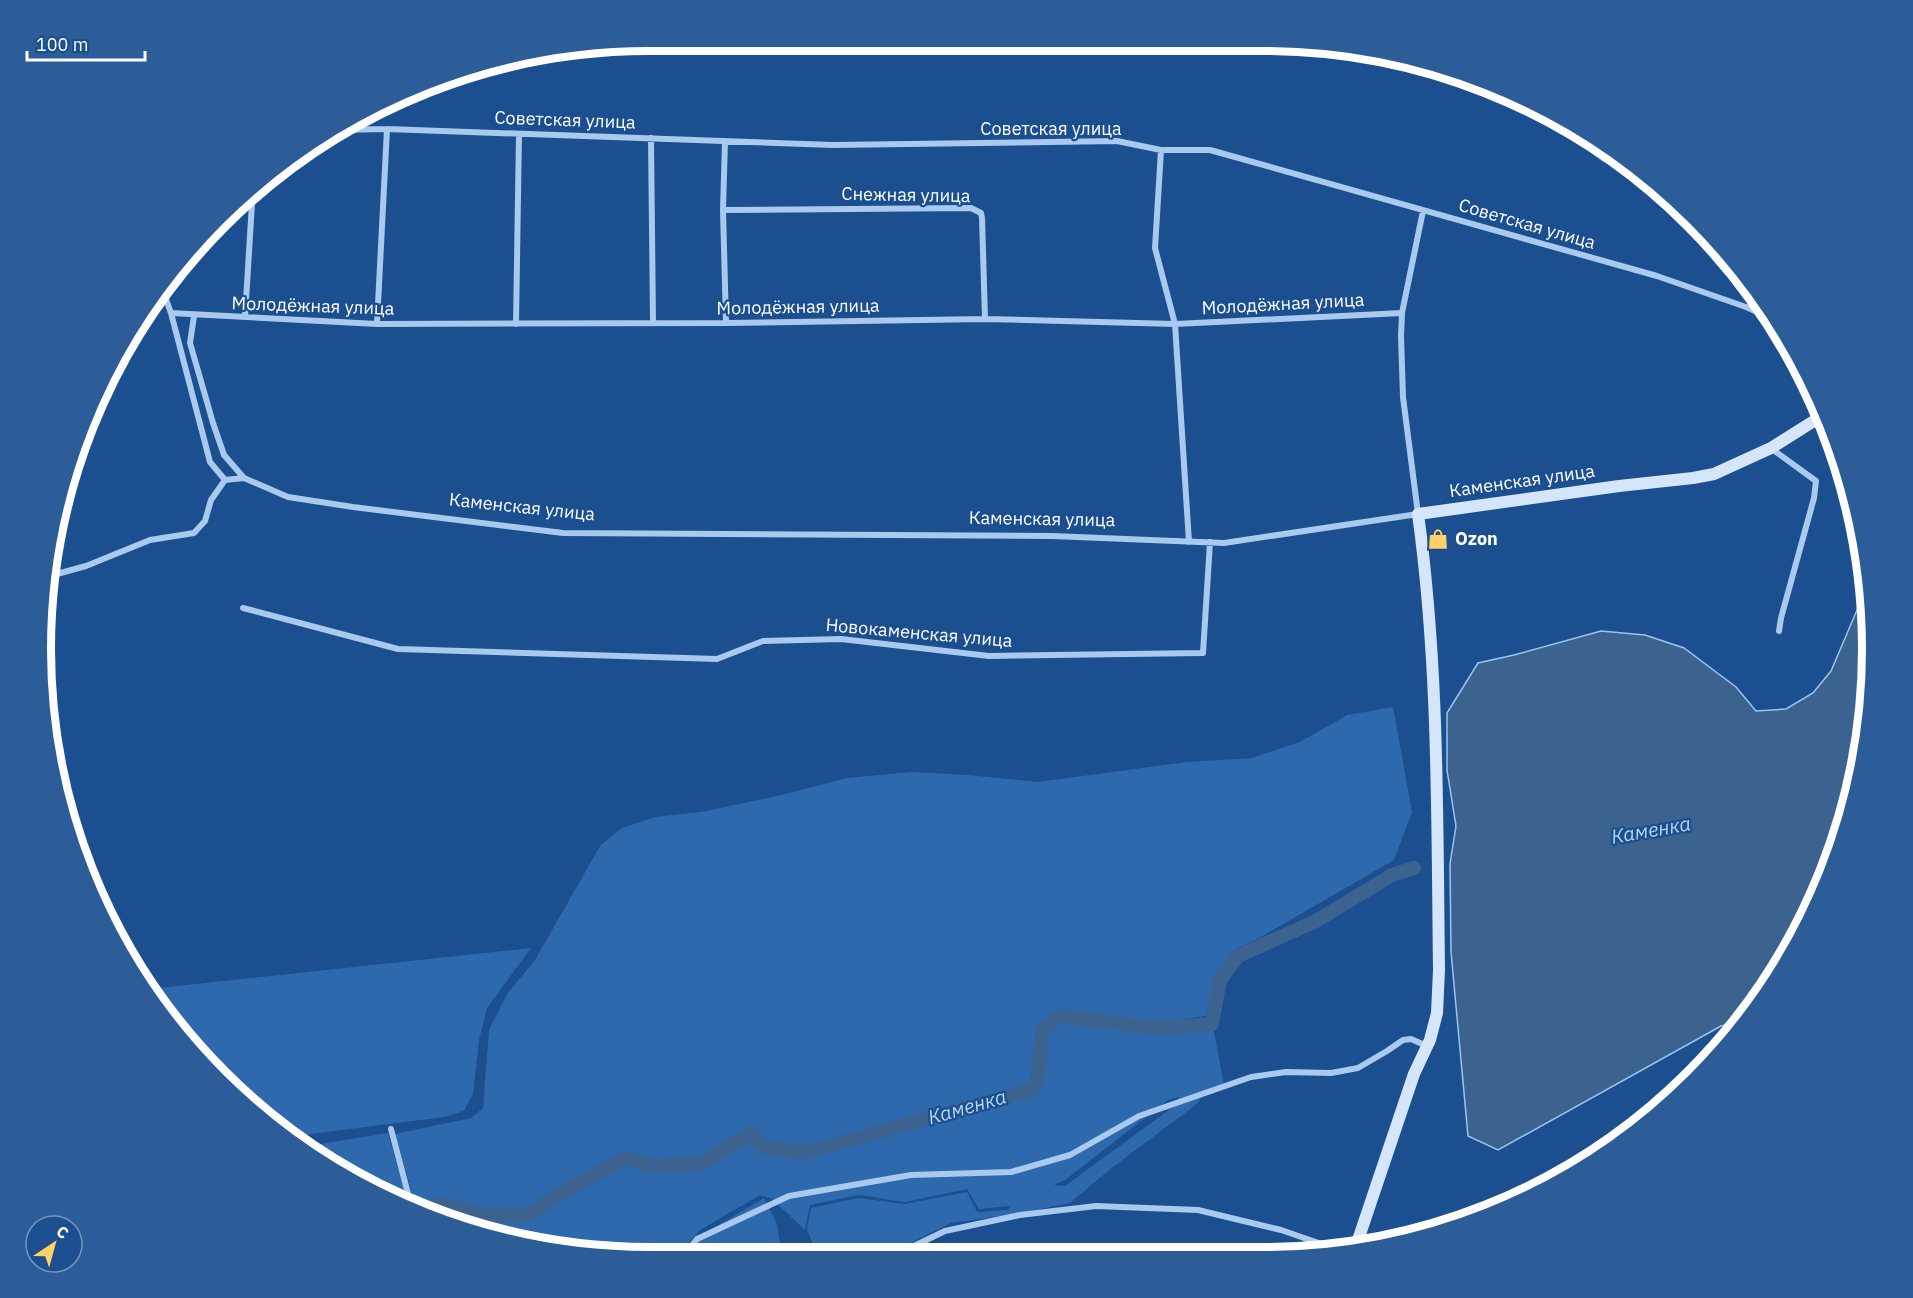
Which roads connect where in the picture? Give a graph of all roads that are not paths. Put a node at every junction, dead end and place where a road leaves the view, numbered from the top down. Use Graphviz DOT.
graph roads {
  1 [pos="387,129"];
  2 [pos="353,130"];
  3 [pos="519,134"];
  4 [pos="651,138"];
  5 [pos="725,141"];
  6 [pos="1161,150"];
  7 [pos="252,202"];
  8 [pos="723,210"];
  9 [pos="1423,211"];
  10 [pos="165,298"];
  11 [pos="1758,312"];
  12 [pos="1402,313"];
  13 [pos="171,314"];
  14 [pos="194,316"];
  15 [pos="245,317"];
  16 [pos="985,319"];
  17 [pos="653,322"];
  18 [pos="726,323"];
  19 [pos="377,324"];
  20 [pos="516,324"];
  21 [pos="1175,324"];
  22 [pos="1816,420"];
  23 [pos="1771,448"];
  24 [pos="244,478"];
  25 [pos="225,480"];
  26 [pos="1418,514"];
  27 [pos="1189,542"];
  28 [pos="1210,542"];
  29 [pos="56,574"];
  30 [pos="243,608"];
  31 [pos="1779,631"];
  32 [pos="1427,1046"];
  33 [pos="391,1129"];
  34 [pos="409,1196"];
  35 [pos="1357,1240"];
  36 [pos="1322,1244"];
  37 [pos="691,1247"];
  38 [pos="911,1247"];
  1 -- 2 [label="street, Советская улица"];
  1 -- 3 [label="street, Советская улица"];
  1 -- 19 [label="street"];
  3 -- 4 [label="street, Советская улица"];
  3 -- 20 [label="street"];
  4 -- 5 [label="street, Советская улица"];
  4 -- 17 [label="street"];
  5 -- 6 [label="street, Советская улица"];
  5 -- 8 [label="street"];
  6 -- 9 [label="street, Советская улица"];
  6 -- 21 [label="street"];
  7 -- 15 [label="street"];
  8 -- 16 [label="street, Снежная улица"];
  8 -- 18 [label="street"];
  9 -- 11 [label="street, Советская улица"];
  9 -- 12 [label="street"];
  10 -- 13 [label="street"];
  12 -- 21 [label="street, Молодёжная улица"];
  12 -- 26 [label="street"];
  13 -- 14 [label="street, Молодёжная улица"];
  13 -- 25 [label="street"];
  14 -- 15 [label="street, Молодёжная улица"];
  14 -- 24 [label="street"];
  15 -- 19 [label="street, Молодёжная улица"];
  16 -- 18 [label="street, Молодёжная улица"];
  16 -- 21 [label="street, Молодёжная улица"];
  17 -- 18 [label="street, Молодёжная улица"];
  17 -- 20 [label="street, Молодёжная улица"];
  19 -- 20 [label="street, Молодёжная улица"];
  21 -- 27 [label="street"];
  22 -- 23 [label="street, Каменская улица"];
  23 -- 26 [label="street, Каменская улица"];
  23 -- 31 [label="street"];
  24 -- 25 [label="street"];
  24 -- 27 [label="street, Каменская улица"];
  25 -- 29 [label="street"];
  26 -- 28 [label="street, Каменская улица"];
  26 -- 32 [label="street"];
  27 -- 28 [label="street, Каменская улица"];
  28 -- 30 [label="street, Новокаменская улица"];
  32 -- 35 [label="street"];
  32 -- 37 [label="street"];
  33 -- 34 [label="street"];
  36 -- 38 [label="street"];
}
